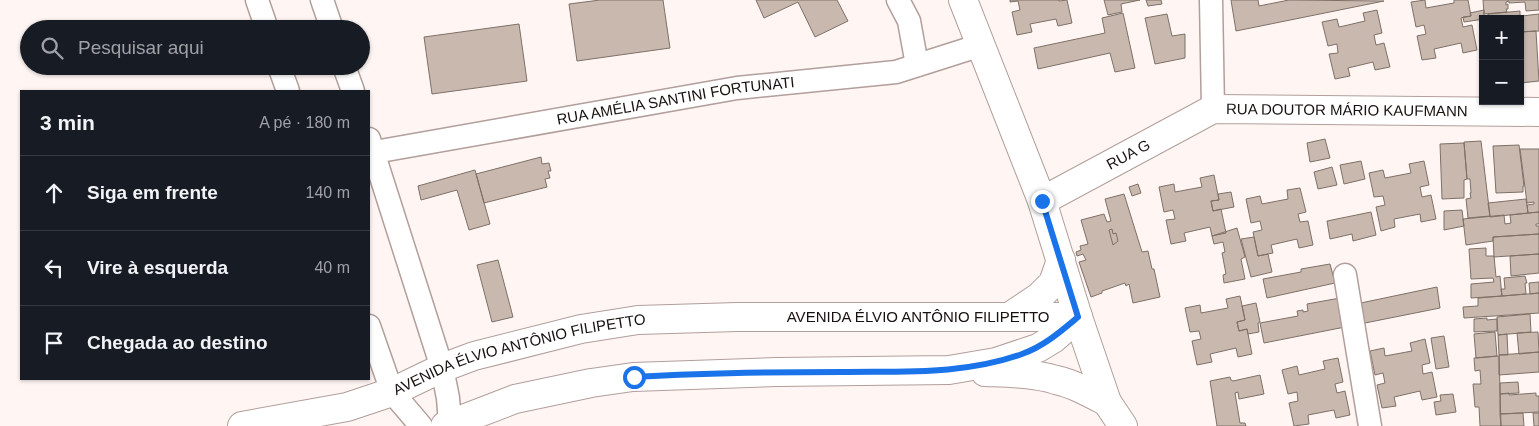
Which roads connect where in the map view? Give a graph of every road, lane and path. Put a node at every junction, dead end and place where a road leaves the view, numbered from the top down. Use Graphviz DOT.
graph roads {
  1 [pos="257,0"];
  2 [pos="322,0"];
  3 [pos="898,0"];
  4 [pos="963,0"];
  5 [pos="1211,0"];
  6 [pos="264,20"];
  7 [pos="329,20"];
  8 [pos="980,44"];
  9 [pos="916,65"];
  10 [pos="282,75"];
  11 [pos="347,75"];
  12 [pos="288,90"];
  13 [pos="353,90"];
  14 [pos="1213,109"];
  15 [pos="1539,112"];
  16 [pos="370,148"];
  17 [pos="1042,201"];
  18 [pos="1061,260"];
  19 [pos="1345,275"];
  20 [pos="1008,317"];
  21 [pos="1078,317"];
  22 [pos="370,329"];
  23 [pos="442,368"];
  24 [pos="949,370"];
  25 [pos="392,392"];
  26 [pos="1107,402"];
  27 [pos="448,425"];
  28 [pos="242,426"];
  29 [pos="421,426"];
  30 [pos="1123,426"];
  31 [pos="1370,426"];
  1 -- 6 [label="street"];
  2 -- 7 [label="street"];
  3 -- 9 [label="street"];
  4 -- 8 [label="main road"];
  5 -- 14 [label="street"];
  8 -- 9 [label="street, RUA AMÉLIA SANTINI FORTUNATI"];
  8 -- 17 [label="main road"];
  9 -- 16 [label="street, RUA AMÉLIA SANTINI FORTUNATI"];
  10 -- 12 [label="street"];
  11 -- 13 [label="street"];
  14 -- 15 [label="main road, RUA DOUTOR MÁRIO KAUFMANN"];
  14 -- 17 [label="main road, RUA G"];
  16 -- 23 [label="street"];
  17 -- 18 [label="main road"];
  18 -- 20 [label="main road"];
  18 -- 21 [label="main road"];
  19 -- 31 [label="street"];
  20 -- 21 [label="main road, AVENIDA ÉLVIO ANTÔNIO FILIPETTO"];
  20 -- 23 [label="main road, AVENIDA ÉLVIO ANTÔNIO FILIPETTO"];
  21 -- 24 [label="main road, AVENIDA ÉLVIO ANTÔNIO FILIPETTO"];
  21 -- 26 [label="main road"];
  22 -- 25 [label="street"];
  23 -- 25 [label="main road, AVENIDA ÉLVIO ANTÔNIO FILIPETTO"];
  23 -- 27 [label="street"];
  24 -- 26 [label="main road"];
  24 -- 27 [label="main road, AVENIDA ÉLVIO ANTÔNIO FILIPETTO"];
  25 -- 28 [label="main road, AVENIDA ÉLVIO ANTÔNIO FILIPETTO"];
  25 -- 29 [label="street"];
  26 -- 30 [label="main road"];
}
